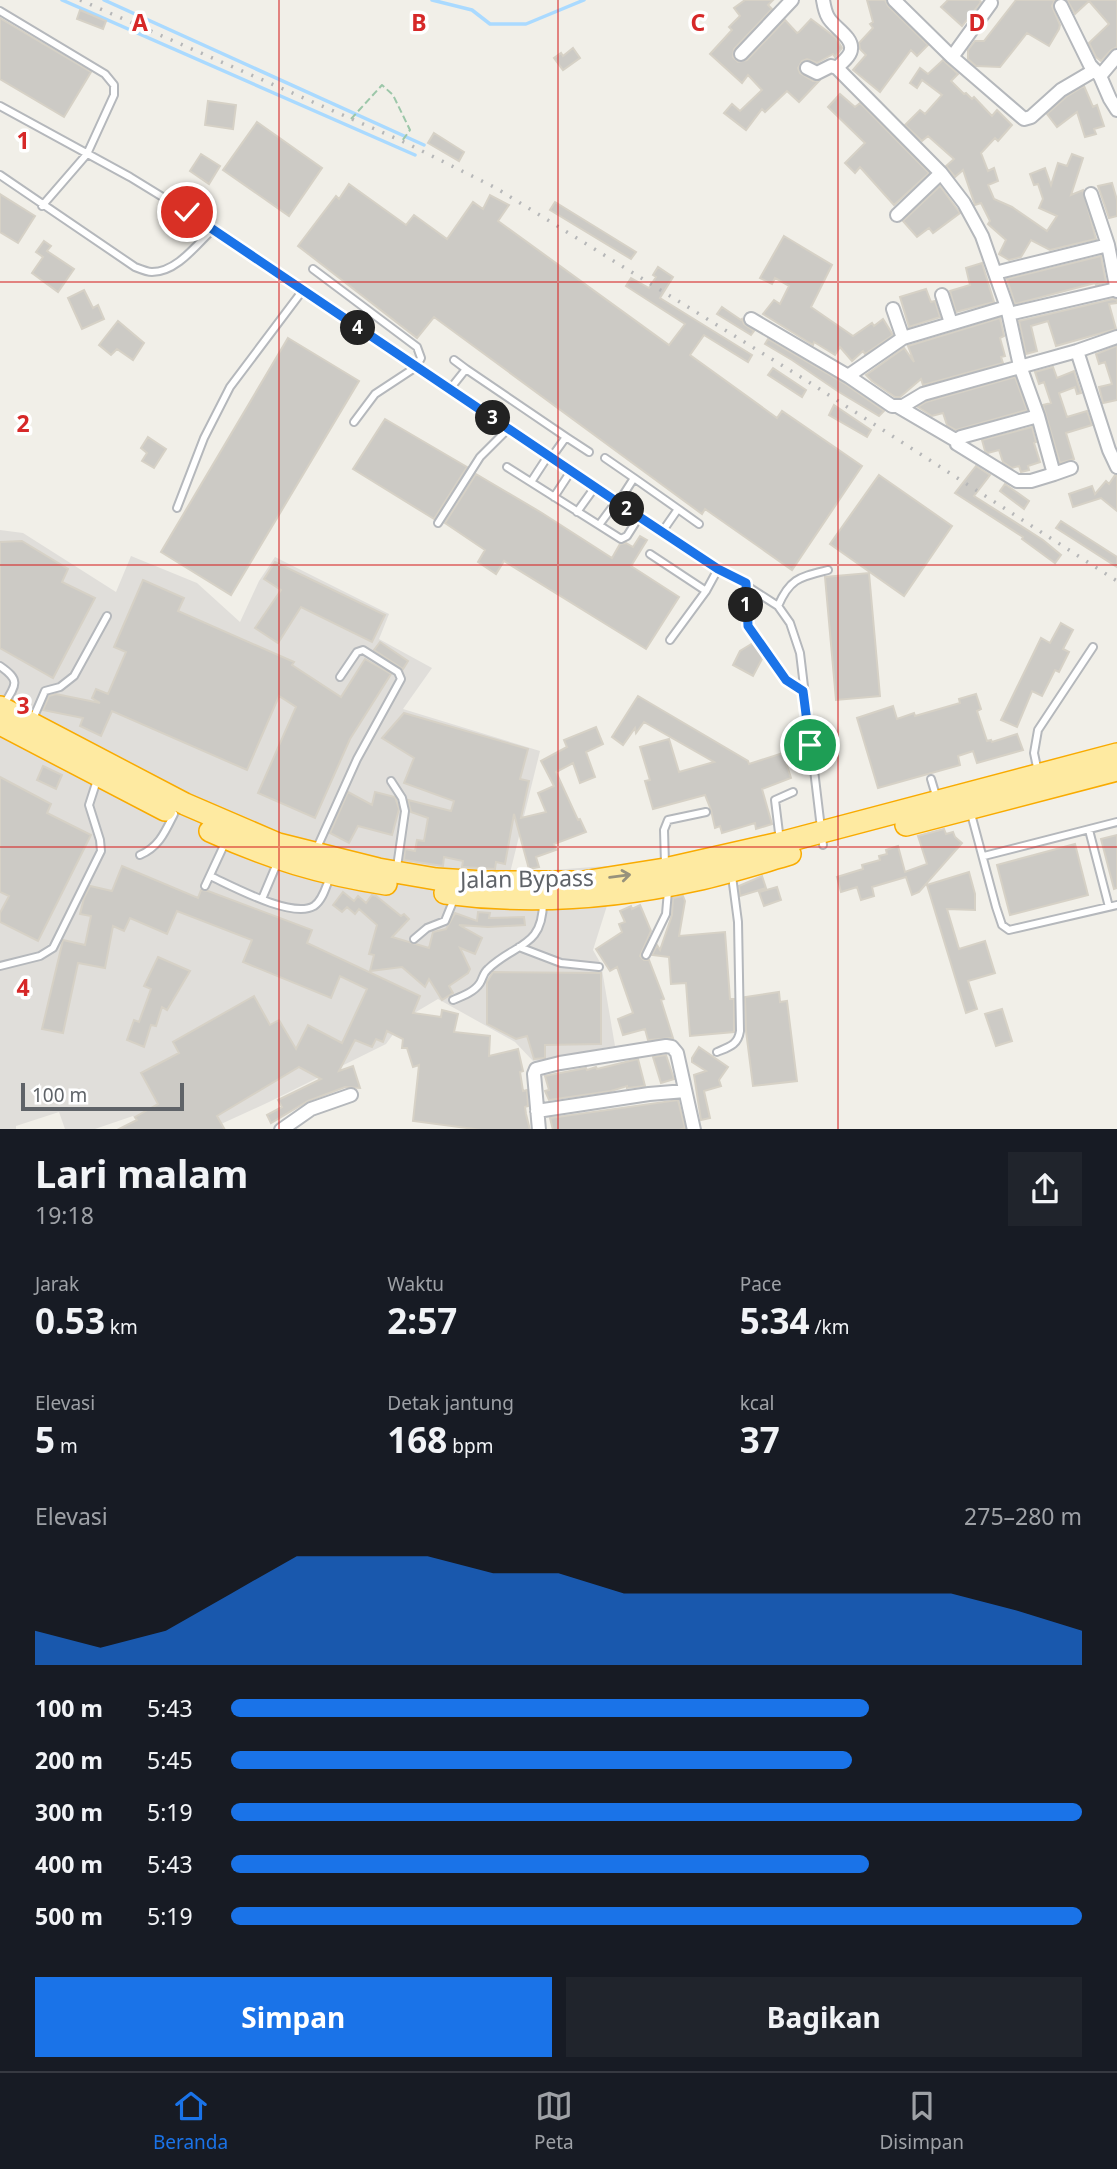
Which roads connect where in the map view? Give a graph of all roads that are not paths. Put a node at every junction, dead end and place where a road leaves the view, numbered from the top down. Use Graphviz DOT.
graph roads {
  1 [pos="792,0"];
  2 [pos="823,0"];
  3 [pos="898,1"];
  4 [pos="991,3"];
  5 [pos="1061,6"];
  6 [pos="0,11"];
  7 [pos="741,54"];
  8 [pos="1117,56"];
  9 [pos="952,57"];
  10 [pos="807,68"];
  11 [pos="837,68"];
  12 [pos="1098,73"];
  13 [pos="0,106"];
  14 [pos="1117,110"];
  15 [pos="87,154"];
  16 [pos="941,173"];
  17 [pos="0,175"];
  18 [pos="1091,194"];
  19 [pos="42,206"];
  20 [pos="897,215"];
  21 [pos="213,229"];
  22 [pos="1108,245"];
  23 [pos="313,270"];
  24 [pos="995,273"];
  25 [pos="303,290"];
  26 [pos="1117,290"];
  27 [pos="942,295"];
  28 [pos="893,309"];
  29 [pos="1008,311"];
  30 [pos="751,319"];
  31 [pos="951,323"];
  32 [pos="1117,337"];
  33 [pos="903,338"];
  34 [pos="1077,351"];
  35 [pos="454,360"];
  36 [pos="1020,366"];
  37 [pos="416,367"];
  38 [pos="466,369"];
  39 [pos="848,376"];
  40 [pos="450,389"];
  41 [pos="899,407"];
  42 [pos="1038,416"];
  43 [pos="354,422"];
  44 [pos="508,429"];
  45 [pos="566,437"];
  46 [pos="957,441"];
  47 [pos="589,452"];
  48 [pos="549,457"];
  49 [pos="605,458"];
  50 [pos="507,467"];
  51 [pos="1117,467"];
  52 [pos="1071,468"];
  53 [pos="571,471"];
  54 [pos="1054,474"];
  55 [pos="634,478"];
  56 [pos="531,482"];
  57 [pos="595,487"];
  58 [pos="554,497"];
  59 [pos="617,502"];
  60 [pos="177,508"];
  61 [pos="678,509"];
  62 [pos="577,512"];
  63 [pos="639,517"];
  64 [pos="438,523"];
  65 [pos="699,524"];
  66 [pos="599,525"];
  67 [pos="662,532"];
  68 [pos="650,554"];
  69 [pos="718,569"];
  70 [pos="828,570"];
  71 [pos="746,583"];
  72 [pos="706,591"];
  73 [pos="778,606"];
  74 [pos="107,616"];
  75 [pos="670,640"];
  76 [pos="1093,647"];
  77 [pos="0,666"];
  78 [pos="340,677"];
  79 [pos="803,691"];
  80 [pos="0,713"];
  81 [pos="31,723"];
  82 [pos="1117,754"];
  83 [pos="1117,770"];
  84 [pos="1038,774"];
  85 [pos="98,775"];
  86 [pos="931,779"];
  87 [pos="391,781"];
  88 [pos="793,792"];
  89 [pos="937,801"];
  90 [pos="969,808"];
  91 [pos="706,812"];
  92 [pos="174,814"];
  93 [pos="1117,822"];
  94 [pos="1089,830"];
  95 [pos="822,838"];
  96 [pos="227,839"];
  97 [pos="780,843"];
  98 [pos="140,855"];
  99 [pos="314,855"];
  100 [pos="984,856"];
  101 [pos="279,859"];
  102 [pos="731,871"];
  103 [pos="396,872"];
  104 [pos="331,875"];
  105 [pos="210,876"];
  106 [pos="667,877"];
  107 [pos="205,886"];
  108 [pos="456,894"];
  109 [pos="542,897"];
  110 [pos="262,900"];
  111 [pos="1117,905"];
  112 [pos="1109,907"];
  113 [pos="414,939"];
  114 [pos="519,947"];
  115 [pos="646,955"];
  116 [pos="0,966"];
  117 [pos="600,967"];
  118 [pos="453,1000"];
  119 [pos="717,1052"];
  120 [pos="685,1091"];
  121 [pos="351,1095"];
  122 [pos="537,1111"];
  123 [pos="281,1129"];
  124 [pos="539,1129"];
  125 [pos="694,1129"];
  1 -- 7 [label="street"];
  2 -- 11 [label="street"];
  3 -- 9 [label="street"];
  4 -- 9 [label="street"];
  5 -- 12 [label="street"];
  6 -- 15 [label="lane"];
  8 -- 12 [label="street"];
  9 -- 12 [label="street"];
  10 -- 11 [label="street"];
  11 -- 16 [label="street"];
  12 -- 14 [label="street"];
  13 -- 15 [label="lane"];
  15 -- 19 [label="lane"];
  15 -- 21 [label="lane"];
  16 -- 20 [label="street"];
  16 -- 24 [label="street"];
  17 -- 19 [label="lane"];
  18 -- 22 [label="street"];
  19 -- 21 [label="lane"];
  21 -- 25 [label="lane"];
  22 -- 24 [label="street"];
  22 -- 26 [label="street"];
  23 -- 37 [label="lane"];
  24 -- 29 [label="street"];
  25 -- 37 [label="lane"];
  25 -- 60 [label="lane"];
  26 -- 29 [label="street"];
  27 -- 31 [label="street"];
  28 -- 33 [label="street"];
  29 -- 31 [label="street"];
  29 -- 36 [label="street"];
  30 -- 39 [label="street"];
  31 -- 33 [label="street"];
  32 -- 34 [label="street"];
  33 -- 39 [label="street"];
  34 -- 36 [label="street"];
  34 -- 51 [label="street"];
  35 -- 38 [label="lane"];
  36 -- 41 [label="street"];
  36 -- 42 [label="street"];
  37 -- 40 [label="lane"];
  37 -- 43 [label="lane"];
  38 -- 40 [label="lane"];
  38 -- 45 [label="lane"];
  39 -- 41 [label="street"];
  40 -- 44 [label="lane"];
  41 -- 46 [label="street"];
  42 -- 46 [label="street"];
  42 -- 54 [label="street"];
  44 -- 48 [label="lane"];
  44 -- 64 [label="lane"];
  45 -- 47 [label="lane"];
  45 -- 48 [label="lane"];
  46 -- 54 [label="street"];
  48 -- 53 [label="lane"];
  48 -- 56 [label="lane"];
  49 -- 55 [label="lane"];
  50 -- 56 [label="lane"];
  52 -- 54 [label="street"];
  53 -- 57 [label="lane"];
  53 -- 58 [label="lane"];
  55 -- 59 [label="lane"];
  55 -- 61 [label="lane"];
  56 -- 58 [label="lane"];
  57 -- 59 [label="lane"];
  57 -- 62 [label="lane"];
  58 -- 62 [label="lane"];
  59 -- 63 [label="lane"];
  59 -- 66 [label="lane"];
  61 -- 65 [label="lane"];
  61 -- 67 [label="lane"];
  62 -- 66 [label="lane"];
  63 -- 66 [label="lane"];
  63 -- 67 [label="lane"];
  67 -- 69 [label="lane"];
  68 -- 72 [label="lane"];
  69 -- 71 [label="lane"];
  69 -- 72 [label="lane"];
  70 -- 73 [label="lane"];
  71 -- 73 [label="lane"];
  71 -- 79 [label="lane"];
  72 -- 75 [label="lane"];
  73 -- 79 [label="lane"];
  74 -- 81 [label="lane"];
  76 -- 84 [label="lane"];
  77 -- 80 [label="lane"];
  78 -- 99 [label="lane"];
  79 -- 95 [label="lane"];
  80 -- 81 [label="highway, Jalan Bypass"];
  80 -- 85 [label="highway, Jalan Bypass"];
  81 -- 99 [label="highway, Jalan Bypass"];
  82 -- 84 [label="highway, Jalan Bypass"];
  83 -- 90 [label="highway, Jalan Bypass"];
  84 -- 89 [label="highway, Jalan Bypass"];
  85 -- 92 [label="highway, Jalan Bypass"];
  85 -- 116 [label="lane"];
  86 -- 89 [label="lane"];
  87 -- 103 [label="lane"];
  88 -- 97 [label="lane"];
  89 -- 95 [label="highway, Jalan Bypass"];
  90 -- 95 [label="highway, Jalan Bypass"];
  90 -- 100 [label="lane"];
  91 -- 106 [label="lane"];
  92 -- 96 [label="highway, Jalan Bypass"];
  92 -- 98 [label="lane"];
  93 -- 94 [label="lane"];
  94 -- 100 [label="lane"];
  94 -- 112 [label="lane"];
  95 -- 97 [label="highway, Jalan Bypass"];
  95 -- 102 [label="highway, Jalan Bypass"];
  96 -- 101 [label="highway, Jalan Bypass"];
  96 -- 105 [label="lane"];
  97 -- 106 [label="highway, Jalan Bypass"];
  99 -- 103 [label="highway, Jalan Bypass"];
  100 -- 112 [label="lane"];
  101 -- 104 [label="highway, Jalan Bypass"];
  101 -- 110 [label="lane"];
  102 -- 106 [label="highway, Jalan Bypass"];
  102 -- 119 [label="lane"];
  103 -- 106 [label="highway, Jalan Bypass, one-way"];
  104 -- 108 [label="highway, Jalan Bypass"];
  104 -- 110 [label="lane"];
  105 -- 107 [label="lane"];
  105 -- 110 [label="lane"];
  106 -- 109 [label="highway, Jalan Bypass"];
  106 -- 115 [label="lane"];
  108 -- 109 [label="highway, Jalan Bypass"];
  108 -- 113 [label="lane"];
  109 -- 114 [label="lane"];
  111 -- 112 [label="lane"];
  114 -- 117 [label="lane"];
  114 -- 118 [label="lane"];
  120 -- 122 [label="street"];
  120 -- 122 [label="street"];
  120 -- 125 [label="street"];
  121 -- 123 [label="street"];
  122 -- 124 [label="street"];
}
